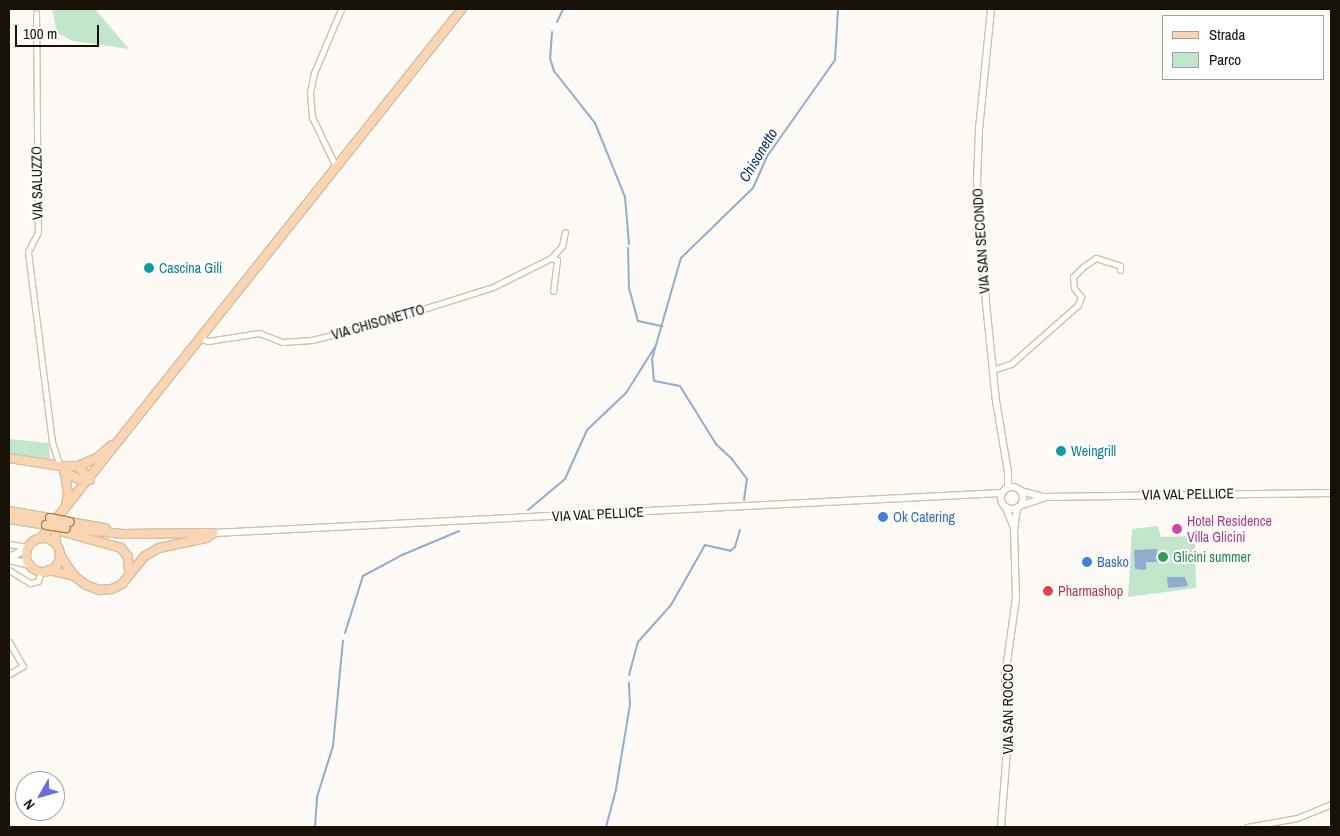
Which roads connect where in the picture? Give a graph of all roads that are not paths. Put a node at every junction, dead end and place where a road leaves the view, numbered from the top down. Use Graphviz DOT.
graph roads {
  1 [pos="341,9"];
  2 [pos="462,9"];
  3 [pos="991,9"];
  4 [pos="36,14"];
  5 [pos="336,166"];
  6 [pos="565,232"];
  7 [pos="551,258"];
  8 [pos="1120,270"];
  9 [pos="553,291"];
  10 [pos="199,338"];
  11 [pos="992,370"];
  12 [pos="135,420"];
  13 [pos="9,458"];
  14 [pos="60,466"];
  15 [pos="78,466"];
  16 [pos="1008,472"];
  17 [pos="65,473"];
  18 [pos="90,480"];
  19 [pos="1008,488"];
  20 [pos="1019,490"];
  21 [pos="1002,493"];
  22 [pos="1331,493"];
  23 [pos="982,495"];
  24 [pos="1044,497"];
  25 [pos="1004,506"];
  26 [pos="1020,507"];
  27 [pos="65,508"];
  28 [pos="9,511"];
  29 [pos="9,519"];
  30 [pos="49,523"];
  31 [pos="67,527"];
  32 [pos="1014,530"];
  33 [pos="214,533"];
  34 [pos="41,538"];
  35 [pos="9,544"];
  36 [pos="56,544"];
  37 [pos="28,547"];
  38 [pos="60,555"];
  39 [pos="9,558"];
  40 [pos="29,564"];
  41 [pos="9,570"];
  42 [pos="45,571"];
  43 [pos="74,576"];
  44 [pos="128,578"];
  45 [pos="9,642"];
  46 [pos="9,674"];
  47 [pos="1331,804"];
  48 [pos="1002,827"];
  49 [pos="1247,827"];
  1 -- 5 [label="street"];
  2 -- 5 [label="main road"];
  3 -- 11 [label="street, VIA SAN SECONDO"];
  4 -- 14 [label="street, VIA SALUZZO"];
  5 -- 10 [label="main road"];
  6 -- 7 [label="street"];
  7 -- 9 [label="street"];
  7 -- 10 [label="street, VIA CHISONETTO"];
  8 -- 11 [label="street"];
  10 -- 12 [label="main road"];
  11 -- 16 [label="street, VIA SAN SECONDO"];
  12 -- 15 [label="main road"];
  12 -- 18 [label="main road"];
  13 -- 14 [label="main road"];
  14 -- 15 [label="main road"];
  14 -- 17 [label="main road"];
  15 -- 18 [label="main road"];
  16 -- 19 [label="street"];
  16 -- 20 [label="street"];
  17 -- 18 [label="main road"];
  17 -- 27 [label="main road"];
  18 -- 27 [label="main road"];
  19 -- 20 [label="street"];
  19 -- 21 [label="street"];
  20 -- 24 [label="street"];
  20 -- 26 [label="street, VIA SAN ROCCO"];
  21 -- 23 [label="street, VIA VAL PELLICE"];
  21 -- 25 [label="street"];
  22 -- 24 [label="street, VIA VAL PELLICE"];
  23 -- 25 [label="street"];
  23 -- 33 [label="street, VIA VAL PELLICE"];
  24 -- 26 [label="street"];
  25 -- 26 [label="street"];
  25 -- 32 [label="street, VIA SAN ROCCO"];
  26 -- 32 [label="street, VIA SAN ROCCO"];
  27 -- 30 [label="main road"];
  28 -- 30 [label="main road"];
  29 -- 30 [label="main road"];
  30 -- 31 [label="main road, bridge"];
  30 -- 34 [label="main road"];
  30 -- 36 [label="main road"];
  31 -- 33 [label="main road"];
  31 -- 44 [label="main road"];
  32 -- 48 [label="street, VIA SAN ROCCO"];
  33 -- 44 [label="main road"];
  34 -- 36 [label="main road"];
  34 -- 37 [label="main road"];
  35 -- 37 [label="street"];
  36 -- 38 [label="main road"];
  37 -- 39 [label="main road"];
  37 -- 40 [label="main road"];
  38 -- 42 [label="main road"];
  38 -- 43 [label="main road"];
  39 -- 40 [label="main road"];
  40 -- 42 [label="main road"];
  41 -- 42 [label="street"];
  42 -- 43 [label="main road"];
  43 -- 44 [label="main road"];
  45 -- 46 [label="street"];
  47 -- 49 [label="street"];
}
